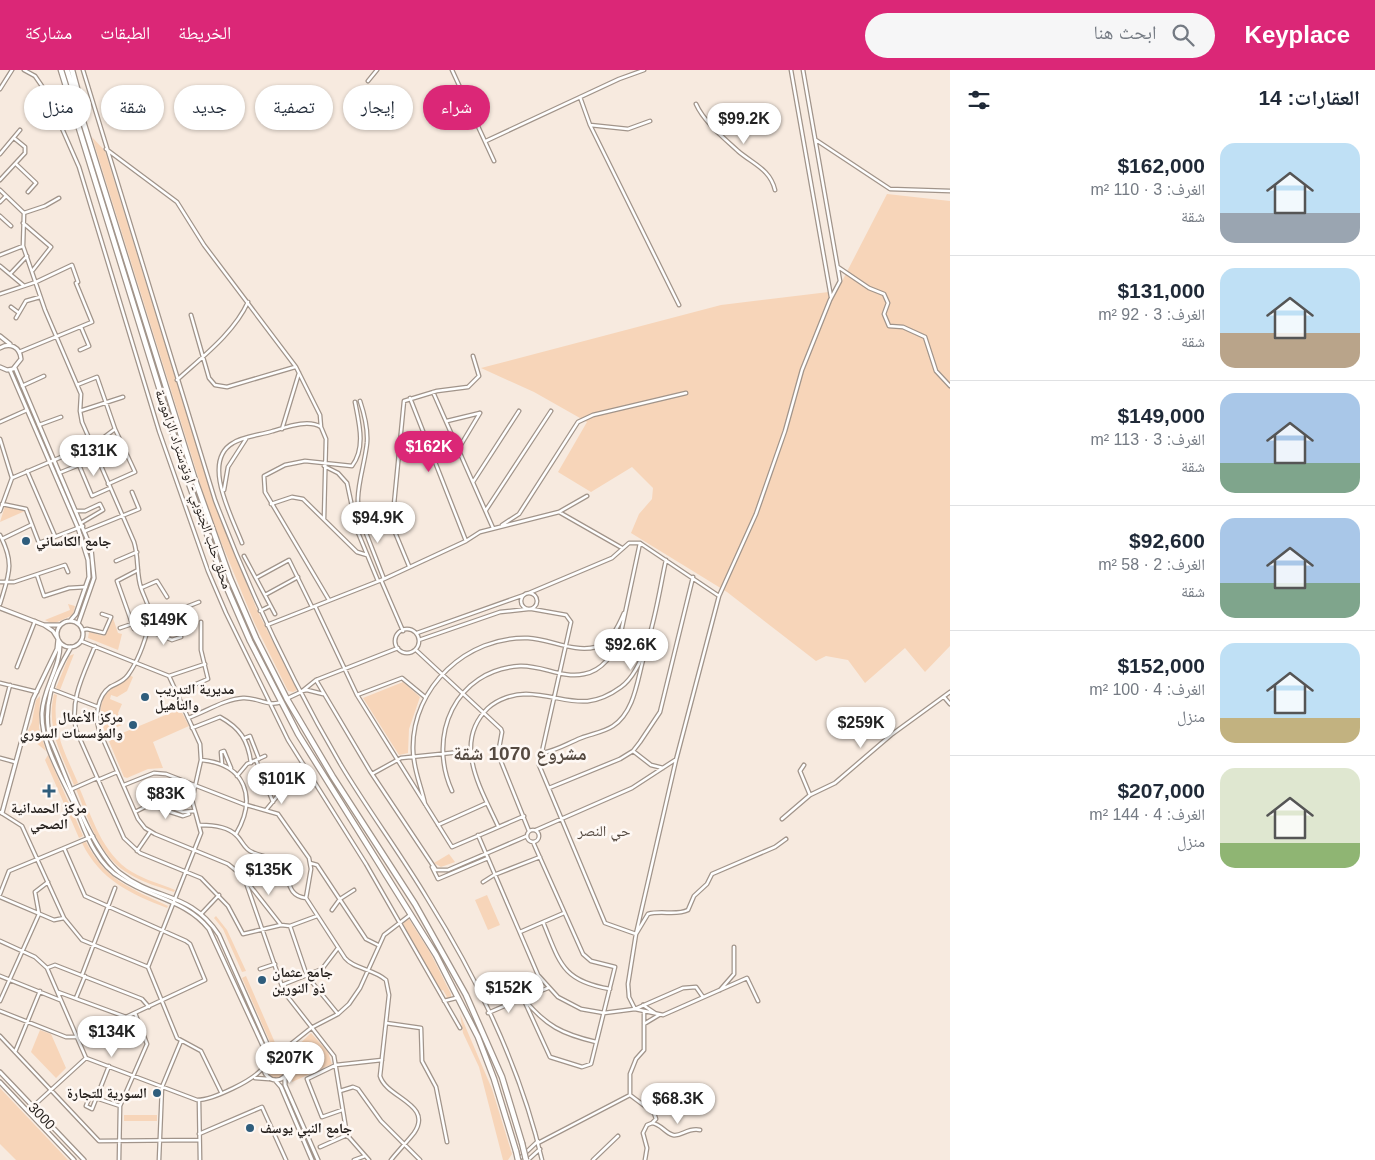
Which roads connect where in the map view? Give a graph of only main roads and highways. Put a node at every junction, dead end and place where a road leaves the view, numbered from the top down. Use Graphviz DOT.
graph roads {
  1 [pos="61,70"];
  2 [pos="67,70"];
  3 [pos="72,70"];
  4 [pos="72,85"];
  5 [pos="76,85"];
  6 [pos="87,130"];
  7 [pos="518,1160"];
  8 [pos="527,1160"];
  1 -- 7 [label="highway, محلق حلب الجنوبي - اوتوستراد الراموسة, bridge"];
  2 -- 4 [label="highway, محلق حلب الجنوبي - اوتوستراد الراموسة"];
  3 -- 5 [label="highway"];
  6 -- 8 [label="highway, محلق حلب الجنوبي - اوتوستراد الراموسة, bridge"];
}
